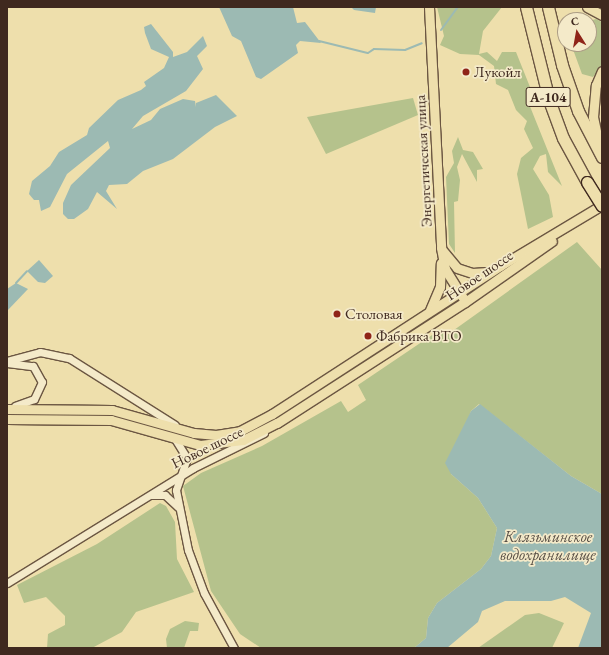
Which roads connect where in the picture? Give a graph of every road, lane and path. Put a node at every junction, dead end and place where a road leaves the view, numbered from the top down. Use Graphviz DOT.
graph roads {
  1 [pos="526,7"];
  2 [pos="548,7"];
  3 [pos="588,7"];
  4 [pos="429,10"];
  5 [pos="602,15"];
  6 [pos="602,71"];
  7 [pos="602,154"];
  8 [pos="602,157"];
  9 [pos="602,206"];
  10 [pos="576,222"];
  11 [pos="441,248"];
  12 [pos="497,268"];
  13 [pos="459,293"];
  14 [pos="465,302"];
  15 [pos="428,313"];
  16 [pos="7,362"];
  17 [pos="7,408"];
  18 [pos="7,419"];
  19 [pos="277,423"];
  20 [pos="184,430"];
  21 [pos="175,439"];
  22 [pos="182,474"];
  23 [pos="169,483"];
  24 [pos="176,486"];
  25 [pos="149,495"];
  26 [pos="179,509"];
  27 [pos="7,582"];
  28 [pos="234,648"];
  1 -- 9 [label="highway, А-104, bridge"];
  2 -- 8 [label="highway, А-104"];
  3 -- 5 [label="main road"];
  4 -- 11 [label="main road, Энергетическая улица"];
  6 -- 7 [label="main road"];
  9 -- 10 [label="main road, А-104"];
  10 -- 12 [label="main road, Новое шоссе / А-104"];
  10 -- 14 [label="main road, Новое шоссе / А-104"];
  11 -- 12 [label="main road, А-104"];
  11 -- 13 [label="main road, Энергетическая улица"];
  11 -- 15 [label="main road"];
  12 -- 13 [label="main road, Новое шоссе / А-104"];
  13 -- 14 [label="main road, Энергетическая улица"];
  13 -- 15 [label="main road, Новое шоссе / А-104"];
  14 -- 19 [label="main road, Новое шоссе / А-104"];
  15 -- 20 [label="main road, Новое шоссе"];
  16 -- 17 [label="street"];
  16 -- 20 [label="street"];
  17 -- 20 [label="main road, Новое шоссе"];
  18 -- 21 [label="main road"];
  19 -- 21 [label="main road"];
  19 -- 22 [label="street, Новое шоссе"];
  21 -- 22 [label="street"];
  22 -- 23 [label="street, Новое шоссе"];
  22 -- 24 [label="street"];
  23 -- 24 [label="street"];
  23 -- 25 [label="street, Новое шоссе"];
  24 -- 26 [label="street"];
  25 -- 26 [label="street"];
  25 -- 27 [label="street, Новое шоссе"];
  26 -- 28 [label="street"];
}
